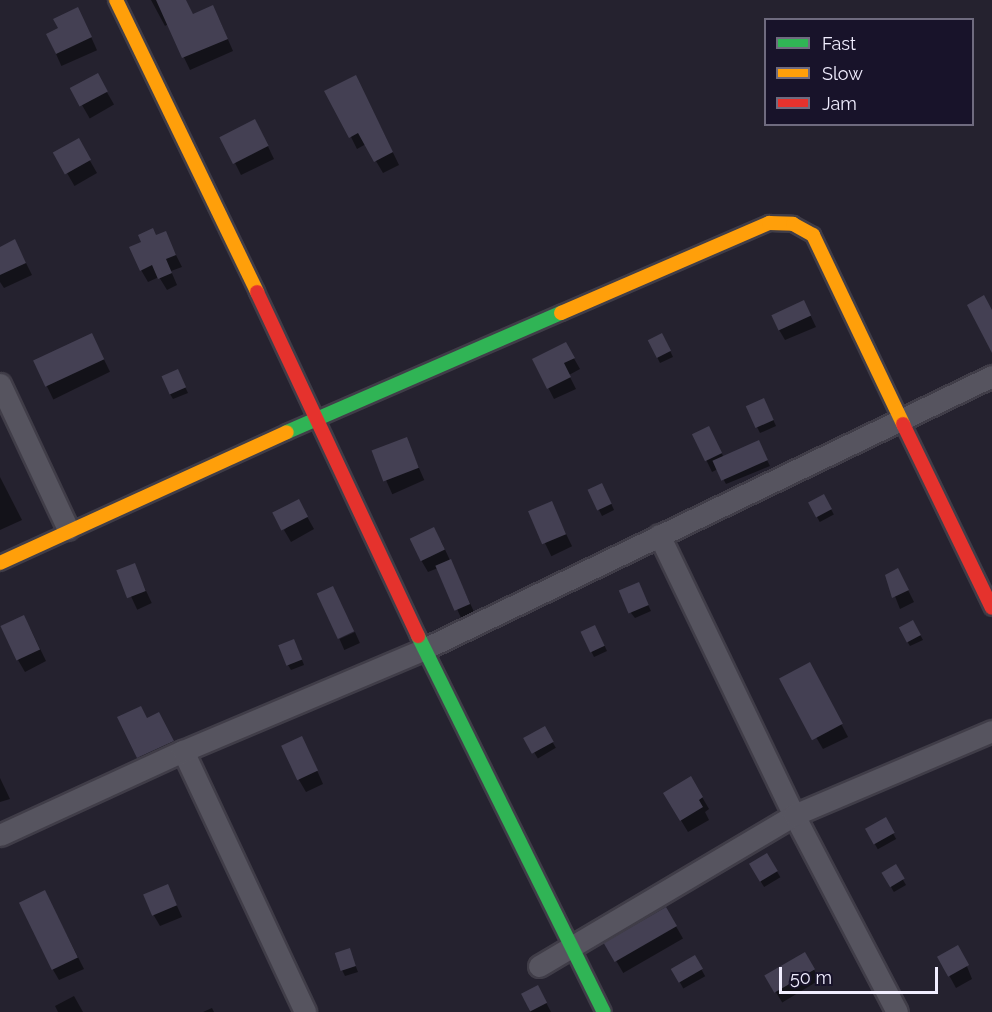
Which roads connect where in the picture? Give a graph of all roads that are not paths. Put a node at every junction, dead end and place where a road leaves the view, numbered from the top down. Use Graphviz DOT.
graph roads {
  1 [pos="116,0"];
  2 [pos="992,376"];
  3 [pos="0,384"];
  4 [pos="318,418"];
  5 [pos="899,419"];
  6 [pos="68,529"];
  7 [pos="659,535"];
  8 [pos="0,563"];
  9 [pos="992,608"];
  10 [pos="424,649"];
  11 [pos="992,731"];
  12 [pos="183,751"];
  13 [pos="794,816"];
  14 [pos="0,835"];
  15 [pos="573,948"];
  16 [pos="539,966"];
  17 [pos="305,1012"];
  18 [pos="604,1012"];
  19 [pos="897,1012"];
  1 -- 4 [label="street"];
  2 -- 5 [label="street"];
  3 -- 6 [label="street"];
  4 -- 5 [label="street"];
  4 -- 6 [label="street"];
  4 -- 10 [label="street"];
  5 -- 7 [label="street"];
  5 -- 9 [label="street"];
  6 -- 8 [label="street"];
  7 -- 10 [label="street"];
  7 -- 13 [label="street"];
  10 -- 12 [label="street"];
  10 -- 15 [label="street"];
  11 -- 13 [label="street"];
  12 -- 14 [label="street"];
  12 -- 17 [label="street"];
  13 -- 15 [label="street"];
  13 -- 19 [label="street"];
  15 -- 16 [label="street"];
  15 -- 18 [label="street"];
}
